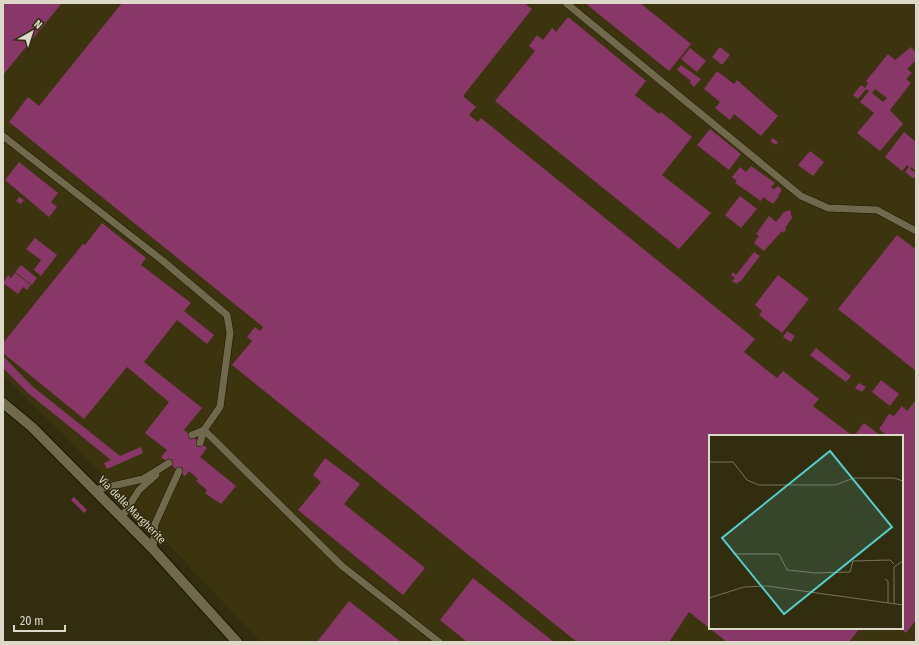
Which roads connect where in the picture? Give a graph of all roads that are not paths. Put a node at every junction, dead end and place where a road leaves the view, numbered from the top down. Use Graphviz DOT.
graph roads {
  1 [pos="566,3"];
  2 [pos="3,136"];
  3 [pos="916,231"];
  4 [pos="3,403"];
  5 [pos="204,430"];
  6 [pos="192,435"];
  7 [pos="200,442"];
  8 [pos="179,471"];
  9 [pos="95,490"];
  10 [pos="122,517"];
  11 [pos="153,549"];
  12 [pos="237,642"];
  13 [pos="439,642"];
  1 -- 3 [label="lane"];
  2 -- 5 [label="lane"];
  4 -- 9 [label="street, Via delle Margherite"];
  5 -- 6 [label="lane"];
  5 -- 7 [label="lane"];
  5 -- 13 [label="lane"];
  8 -- 11 [label="lane"];
  9 -- 10 [label="street, Via delle Margherite"];
  9 -- 10 [label="lane"];
  10 -- 11 [label="street, Via delle Margherite"];
  11 -- 12 [label="street, Via delle Margherite"];
}
